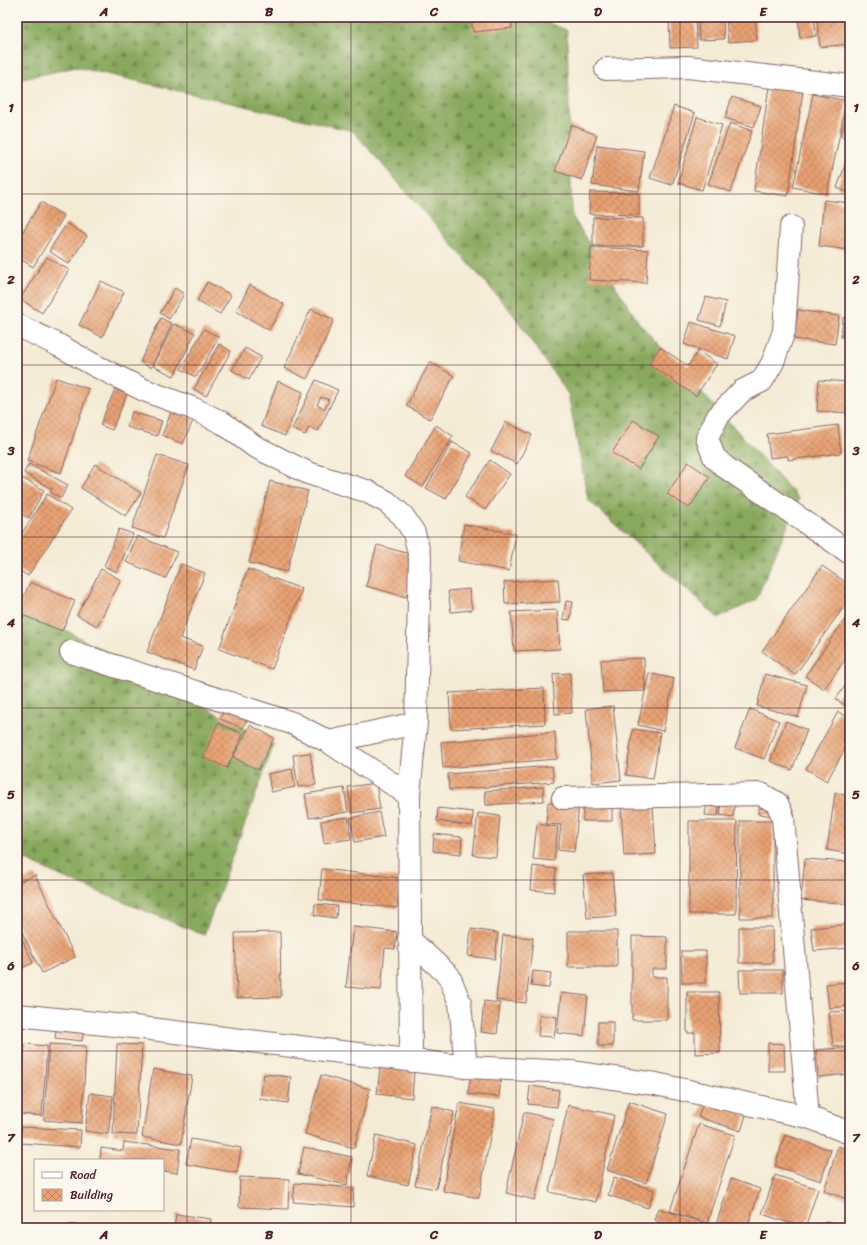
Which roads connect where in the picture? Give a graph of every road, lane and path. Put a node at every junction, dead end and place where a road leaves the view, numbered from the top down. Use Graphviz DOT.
graph roads {
  1 [pos="606,69"];
  2 [pos="850,86"];
  3 [pos="791,227"];
  4 [pos="17,325"];
  5 [pos="850,553"];
  6 [pos="71,652"];
  7 [pos="416,723"];
  8 [pos="329,742"];
  9 [pos="409,795"];
  10 [pos="563,798"];
  11 [pos="410,939"];
  12 [pos="17,1015"];
  13 [pos="411,1061"];
  14 [pos="466,1067"];
  15 [pos="808,1117"];
  16 [pos="850,1132"];
  1 -- 2 [label="street"];
  3 -- 5 [label="street"];
  4 -- 7 [label="street"];
  6 -- 8 [label="street"];
  7 -- 8 [label="street"];
  7 -- 9 [label="street"];
  8 -- 9 [label="street"];
  9 -- 11 [label="street"];
  10 -- 15 [label="street"];
  11 -- 13 [label="street"];
  11 -- 14 [label="street"];
  12 -- 13 [label="street"];
  13 -- 14 [label="street"];
  14 -- 15 [label="street"];
  15 -- 16 [label="street"];
}
